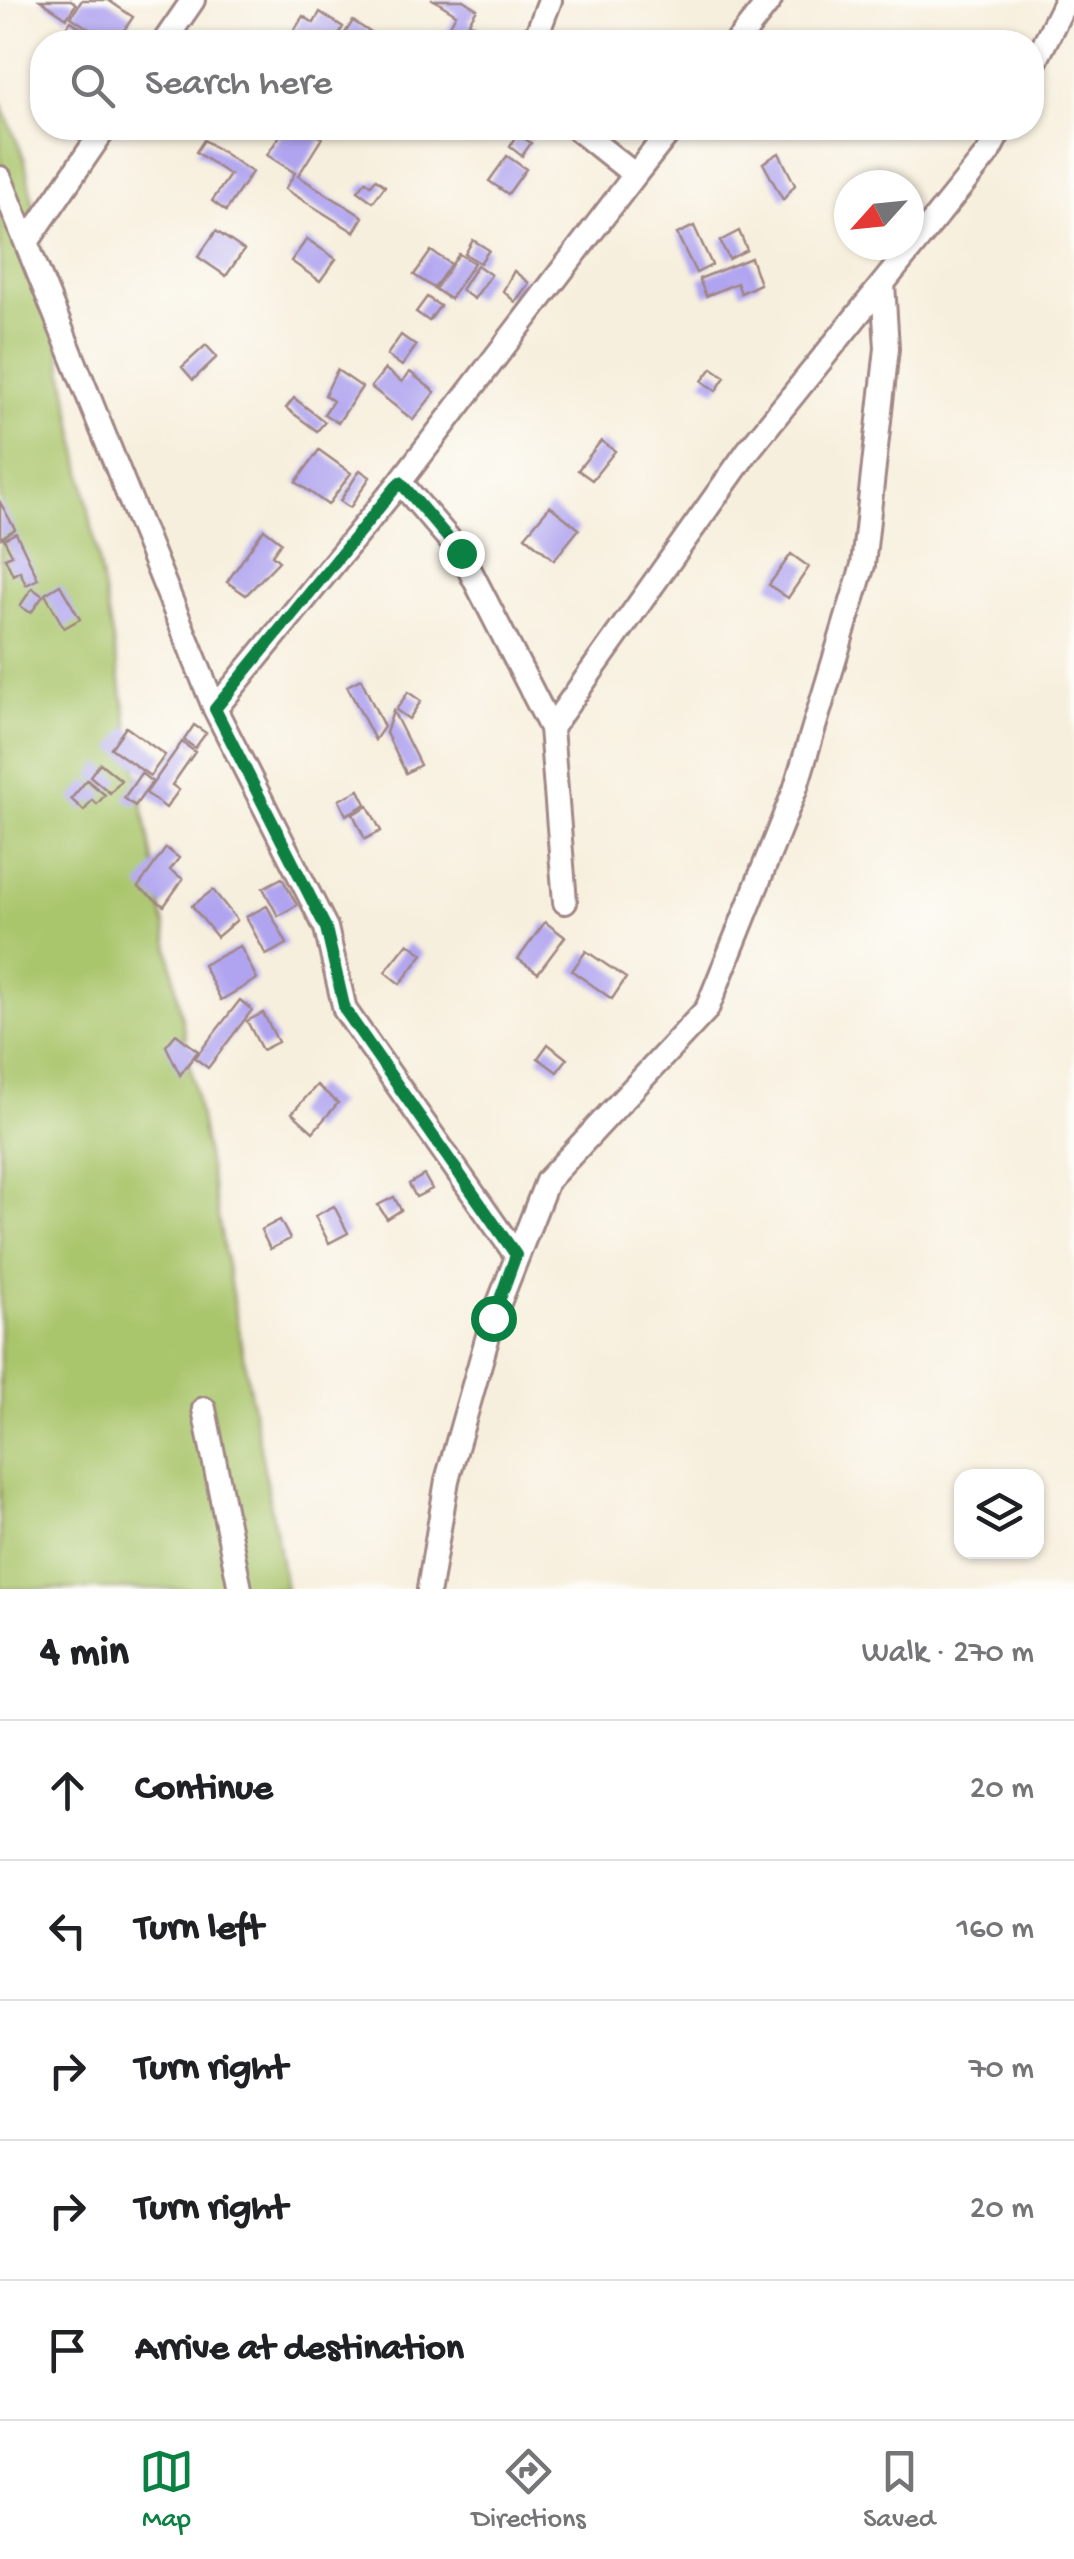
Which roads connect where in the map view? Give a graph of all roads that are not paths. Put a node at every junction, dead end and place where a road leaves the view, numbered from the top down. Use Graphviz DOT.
graph roads {
  1 [pos="193,0"];
  2 [pos="550,0"];
  3 [pos="770,0"];
  4 [pos="1066,0"];
  5 [pos="172,30"];
  6 [pos="539,30"];
  7 [pos="747,30"];
  8 [pos="1044,44"];
  9 [pos="97,140"];
  10 [pos="591,140"];
  11 [pos="663,140"];
  12 [pos="995,140"];
  13 [pos="636,175"];
  14 [pos="0,178"];
  15 [pos="27,242"];
  16 [pos="883,284"];
  17 [pos="400,482"];
  18 [pos="215,709"];
  19 [pos="552,728"];
  20 [pos="565,902"];
  21 [pos="516,1255"];
  22 [pos="204,1409"];
  23 [pos="240,1589"];
  24 [pos="429,1589"];
  1 -- 5 [label="street"];
  2 -- 6 [label="street"];
  3 -- 7 [label="street"];
  4 -- 8 [label="street"];
  9 -- 15 [label="street"];
  10 -- 13 [label="street"];
  11 -- 13 [label="street"];
  12 -- 16 [label="street"];
  13 -- 17 [label="street"];
  14 -- 15 [label="street"];
  15 -- 18 [label="street"];
  16 -- 19 [label="street"];
  16 -- 21 [label="street"];
  17 -- 18 [label="street"];
  17 -- 19 [label="street"];
  18 -- 21 [label="street"];
  19 -- 20 [label="street"];
  21 -- 24 [label="street"];
  22 -- 23 [label="street"];
}
